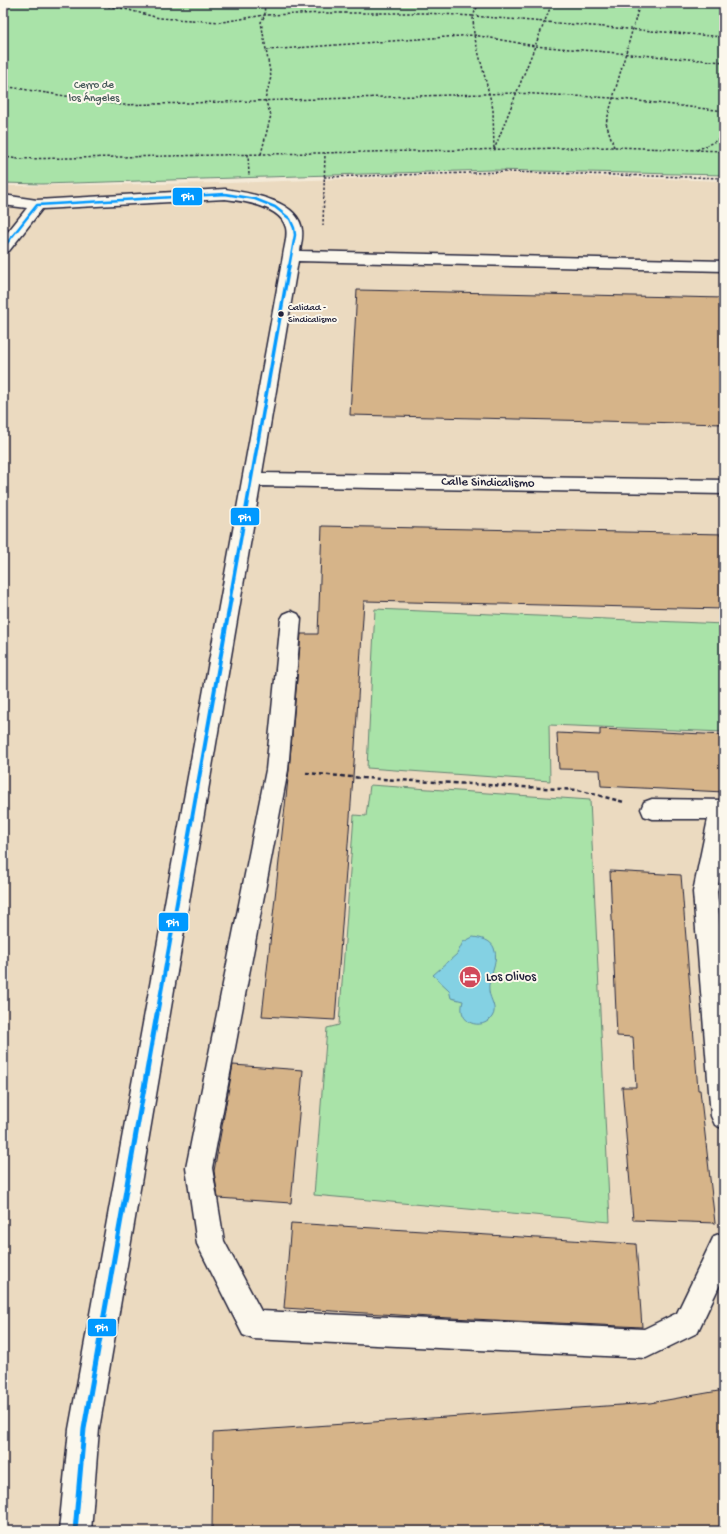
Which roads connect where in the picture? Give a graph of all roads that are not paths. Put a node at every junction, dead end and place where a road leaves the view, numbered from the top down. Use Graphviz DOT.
graph roads {
  1 [pos="3,200"];
  2 [pos="36,205"];
  3 [pos="3,248"];
  4 [pos="292,256"];
  5 [pos="724,266"];
  6 [pos="252,479"];
  7 [pos="724,487"];
  8 [pos="291,619"];
  9 [pos="652,809"];
  10 [pos="722,810"];
  11 [pos="724,1116"];
  12 [pos="724,1246"];
  13 [pos="75,1531"];
  1 -- 2 [label="street"];
  2 -- 3 [label="street"];
  2 -- 4 [label="street"];
  4 -- 5 [label="street"];
  4 -- 6 [label="street"];
  6 -- 7 [label="street, Calle Sindicalismo"];
  6 -- 13 [label="street"];
  8 -- 12 [label="street"];
  9 -- 10 [label="street"];
  10 -- 11 [label="street"];
}
